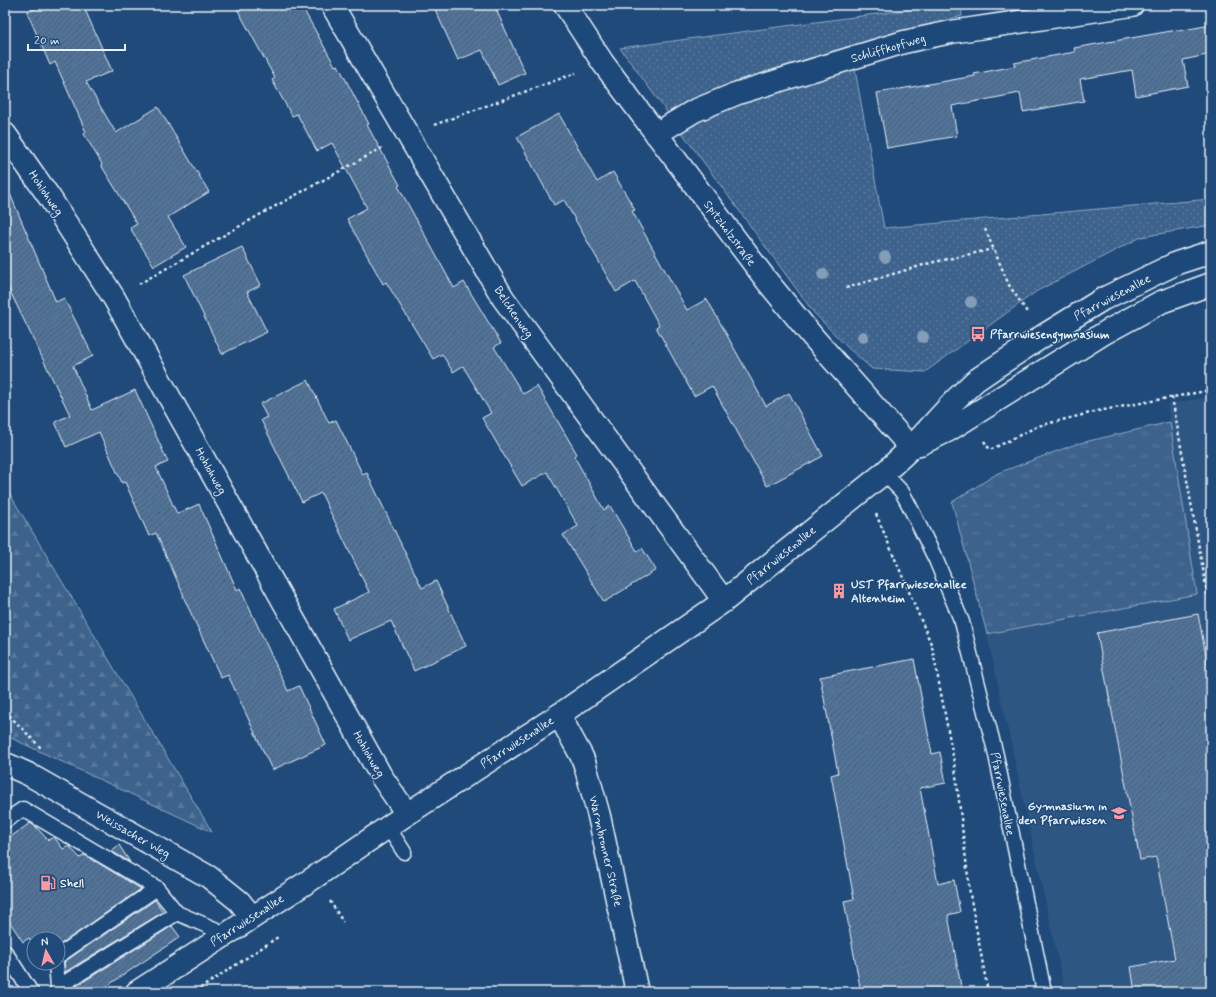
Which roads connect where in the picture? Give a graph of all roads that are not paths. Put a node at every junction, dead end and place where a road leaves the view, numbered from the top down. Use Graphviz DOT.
graph roads {
  1 [pos="332,5"];
  2 [pos="565,5"];
  3 [pos="1132,5"];
  4 [pos="5,134"];
  5 [pos="656,134"];
  6 [pos="1211,252"];
  7 [pos="1211,284"];
  8 [pos="912,448"];
  9 [pos="884,473"];
  10 [pos="724,601"];
  11 [pos="559,715"];
  12 [pos="5,765"];
  13 [pos="407,814"];
  14 [pos="5,821"];
  15 [pos="388,827"];
  16 [pos="404,852"];
  17 [pos="157,888"];
  18 [pos="176,913"];
  19 [pos="252,917"];
  20 [pos="226,934"];
  21 [pos="66,951"];
  22 [pos="5,952"];
  23 [pos="57,971"];
  24 [pos="58,990"];
  25 [pos="31,992"];
  26 [pos="137,992"];
  27 [pos="637,992"];
  28 [pos="1044,992"];
  1 -- 10 [label="street, Belchenweg"];
  2 -- 5 [label="street, Spitzholzstraße"];
  3 -- 5 [label="street, Schliffkopfweg"];
  4 -- 13 [label="street, Hohlohweg"];
  5 -- 8 [label="street, Spitzholzstraße"];
  6 -- 8 [label="street, Pfarrwiesenallee"];
  7 -- 8 [label="street, Pfarrwiesenallee"];
  8 -- 9 [label="street, Pfarrwiesenallee"];
  9 -- 10 [label="street, Pfarrwiesenallee"];
  9 -- 28 [label="lane, Pfarrwiesenallee"];
  10 -- 11 [label="street, Pfarrwiesenallee"];
  11 -- 13 [label="street, Pfarrwiesenallee"];
  11 -- 27 [label="street, Warmbronner Straße"];
  12 -- 19 [label="street, Weissacher Weg"];
  13 -- 15 [label="street, Pfarrwiesenallee"];
  14 -- 17 [label="lane"];
  15 -- 16 [label="lane"];
  15 -- 19 [label="street, Pfarrwiesenallee"];
  17 -- 18 [label="lane"];
  17 -- 21 [label="lane"];
  18 -- 20 [label="lane"];
  18 -- 24 [label="lane"];
  19 -- 20 [label="street, Pfarrwiesenallee"];
  20 -- 26 [label="street, Pfarrwiesenallee"];
  22 -- 25 [label="lane"];
  23 -- 24 [label="lane"];
}
